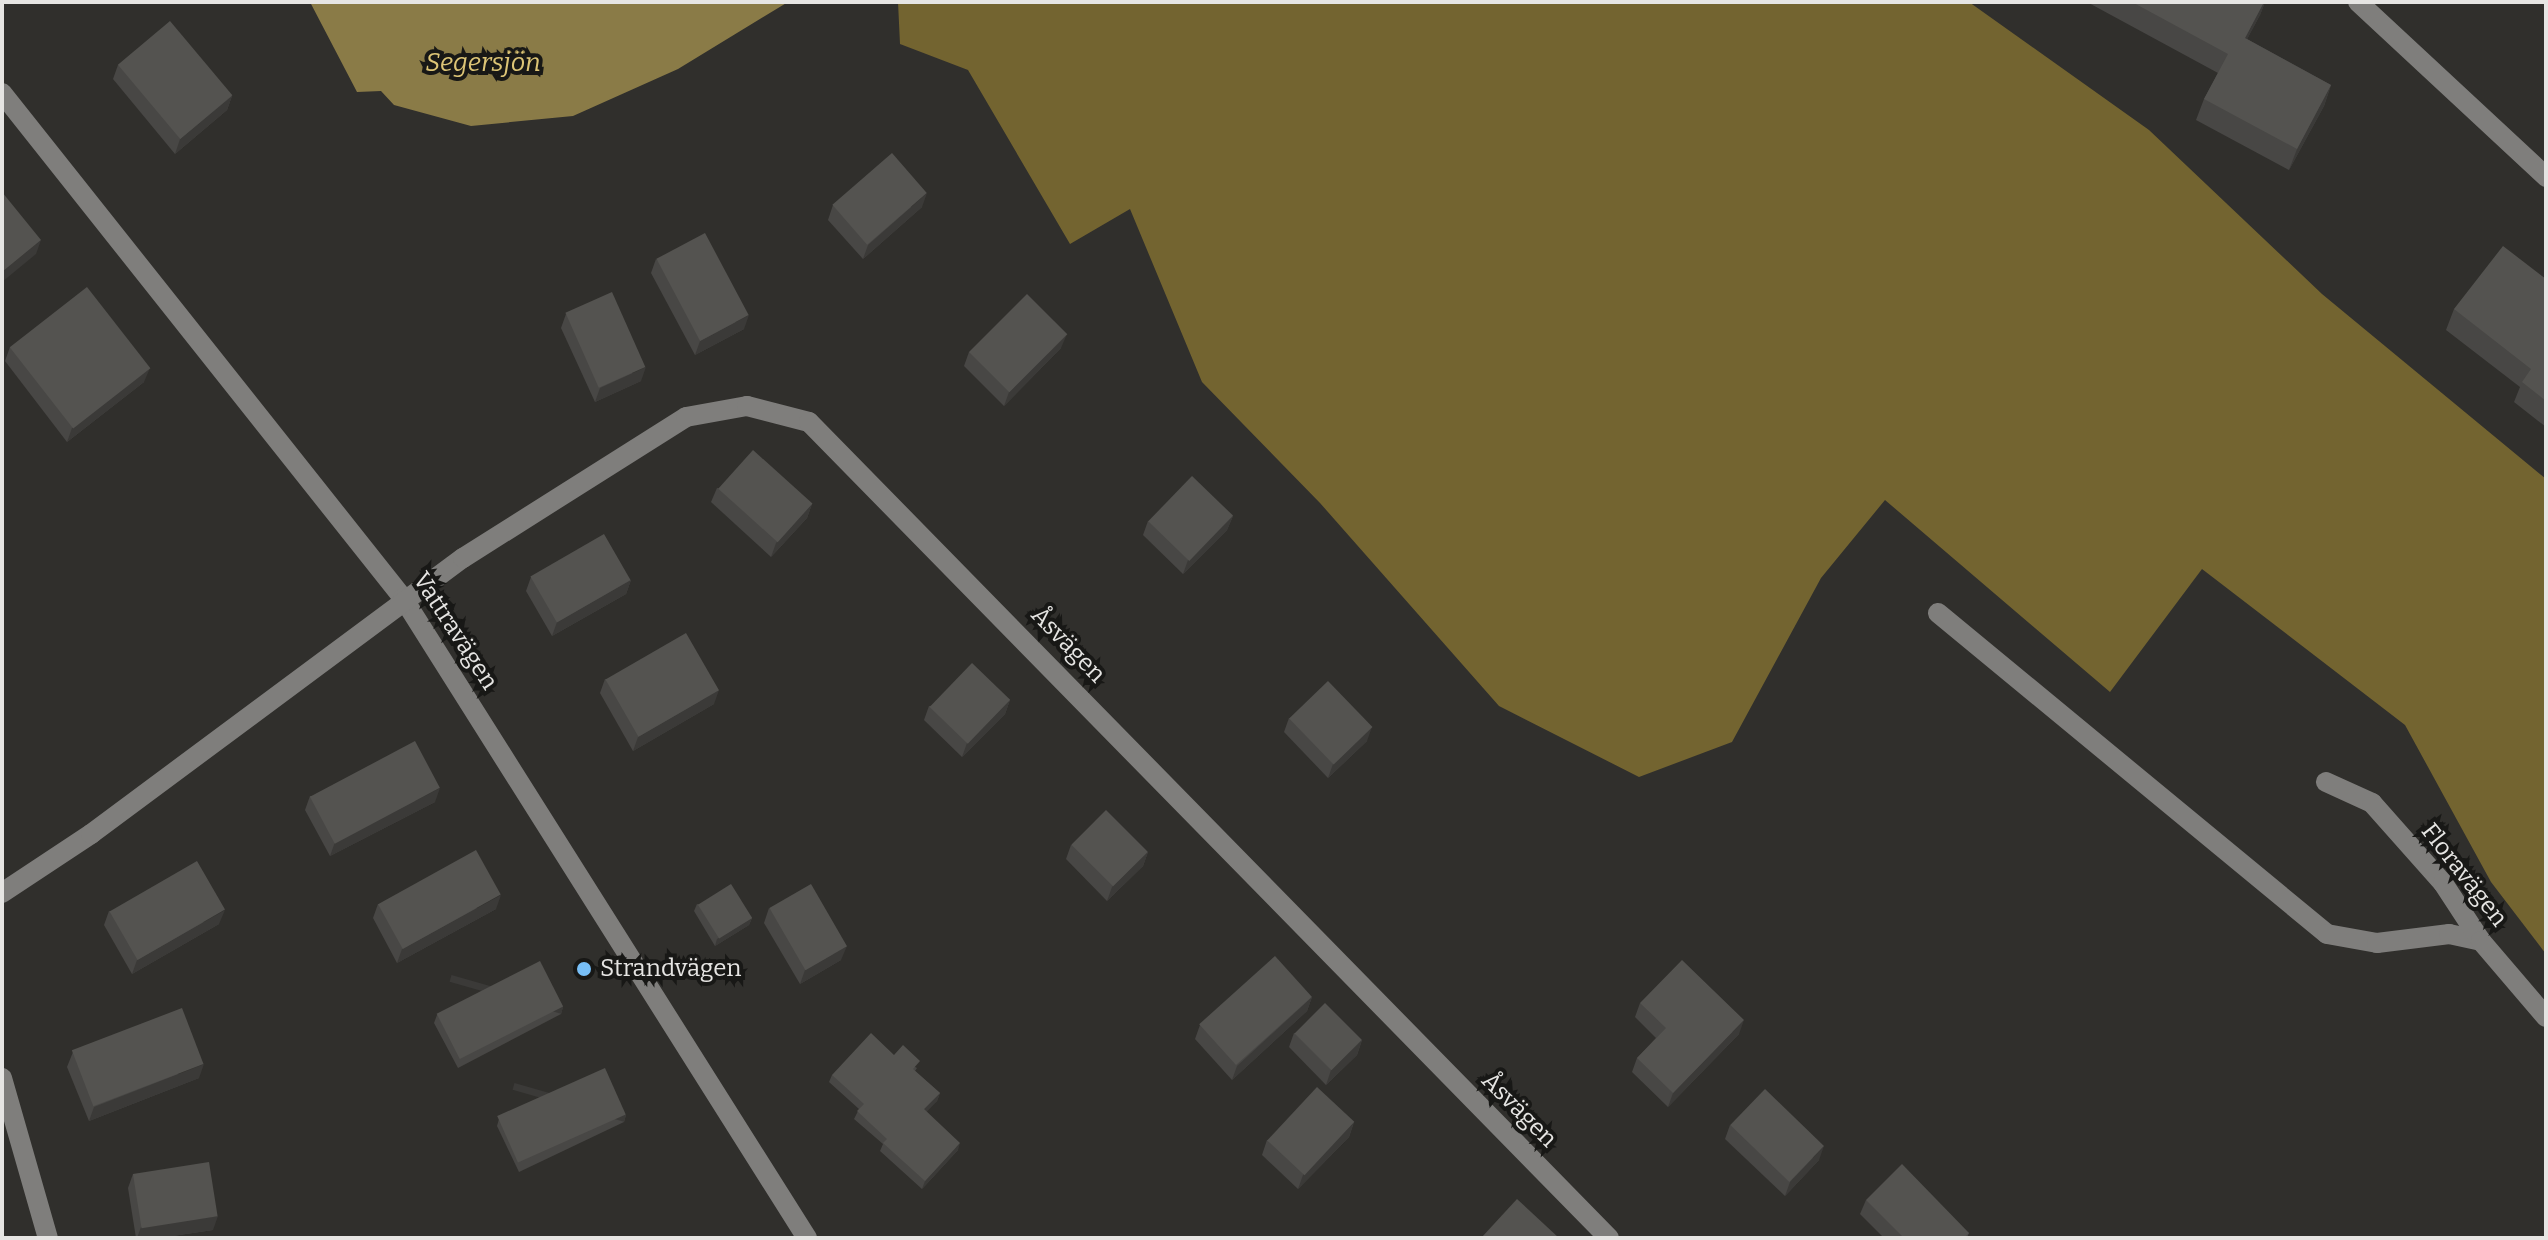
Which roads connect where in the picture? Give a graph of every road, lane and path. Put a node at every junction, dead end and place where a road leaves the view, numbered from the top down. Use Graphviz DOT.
graph roads {
  1 [pos="2358,2"];
  2 [pos="2,93"];
  3 [pos="2546,177"];
  4 [pos="403,598"];
  5 [pos="1938,613"];
  6 [pos="2326,782"];
  7 [pos="2,893"];
  8 [pos="2481,941"];
  9 [pos="2546,1017"];
  10 [pos="2,1078"];
  11 [pos="48,1238"];
  12 [pos="807,1238"];
  13 [pos="1609,1238"];
  1 -- 3 [label="street"];
  2 -- 4 [label="street, Vattravägen"];
  4 -- 7 [label="street"];
  4 -- 12 [label="street, Vattravägen"];
  4 -- 13 [label="street, Åsvägen"];
  5 -- 8 [label="street"];
  6 -- 8 [label="street, Floravägen"];
  8 -- 9 [label="street, Floravägen"];
  10 -- 11 [label="street"];
}
